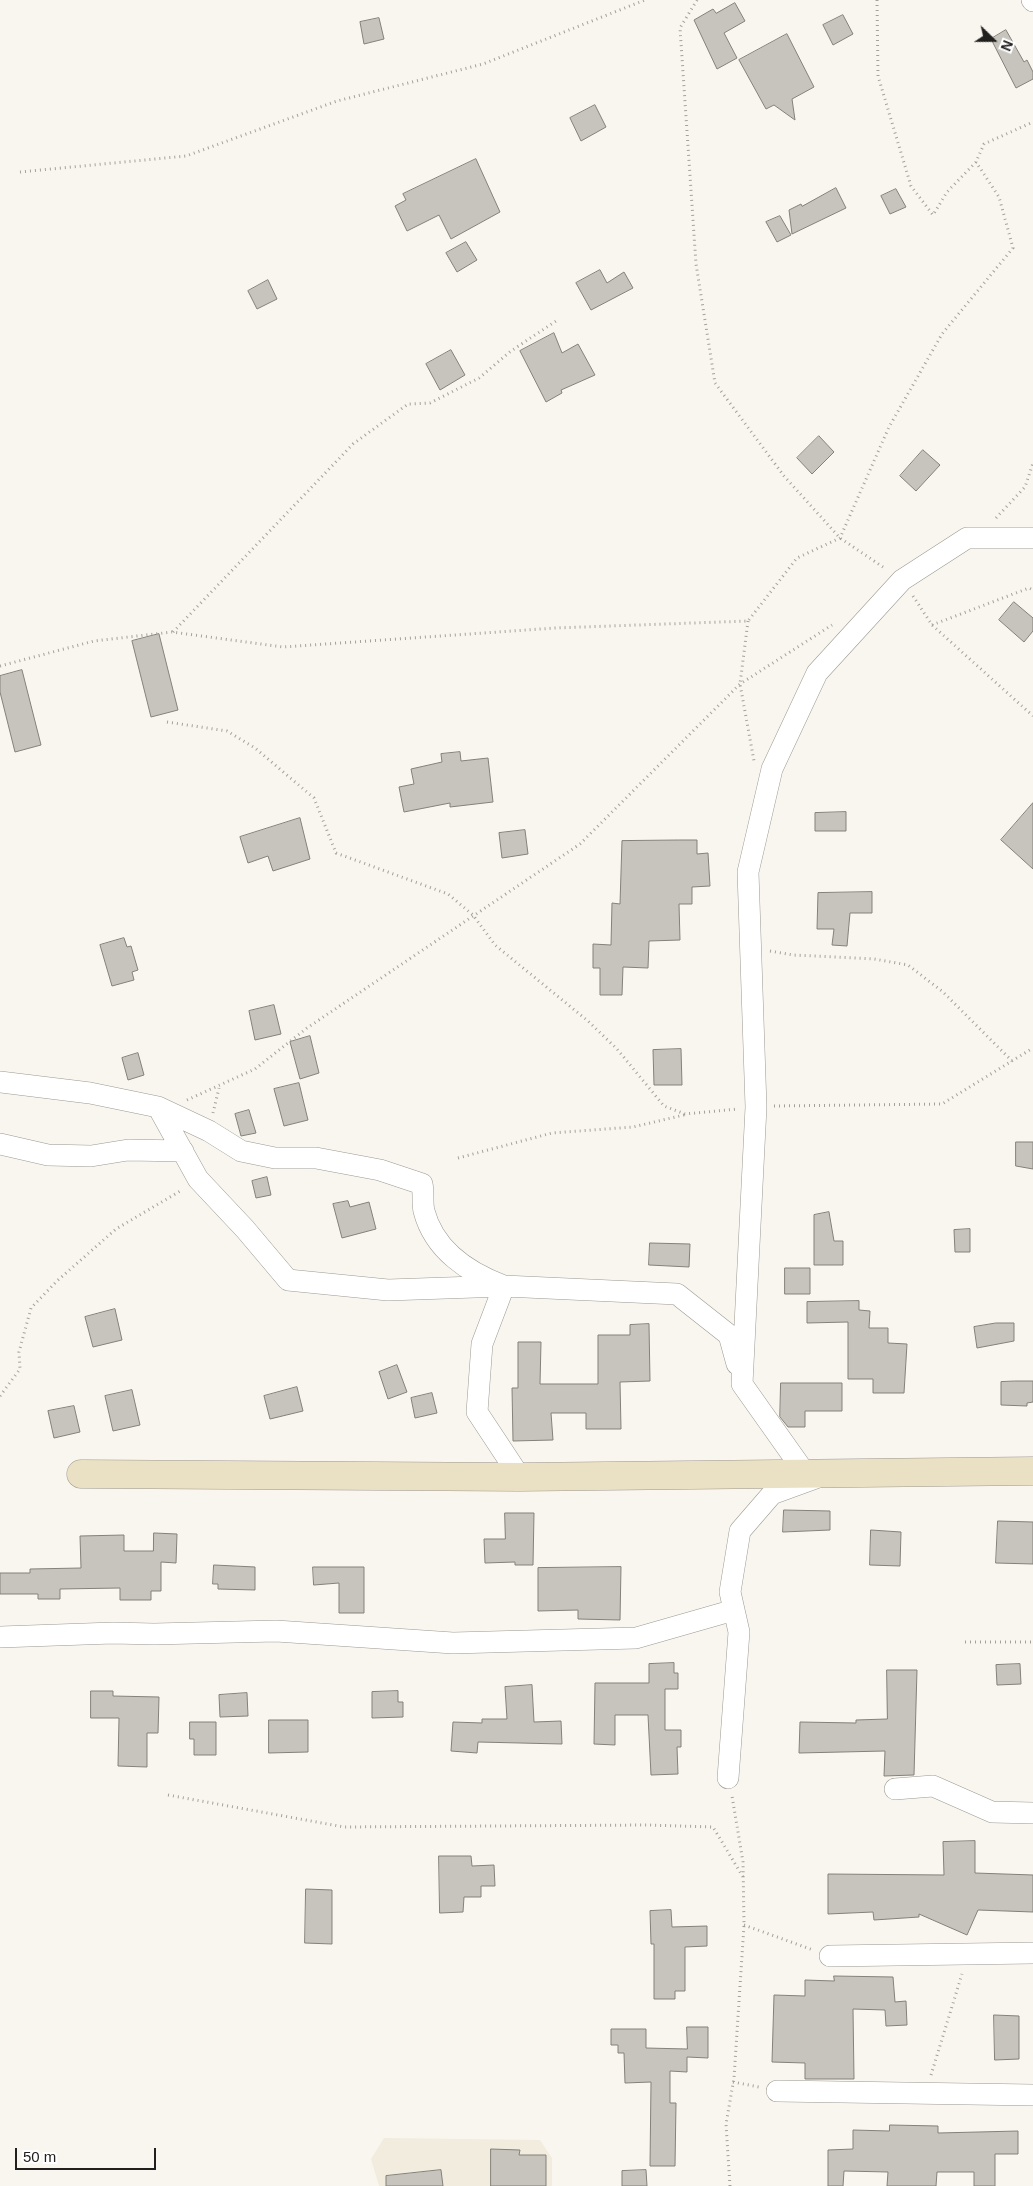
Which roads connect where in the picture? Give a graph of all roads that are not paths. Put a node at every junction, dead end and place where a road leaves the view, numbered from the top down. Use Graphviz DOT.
graph roads {
  1 [pos="1033,538"];
  2 [pos="0,1082"];
  3 [pos="158,1106"];
  4 [pos="0,1144"];
  5 [pos="182,1151"];
  6 [pos="504,1286"];
  7 [pos="742,1384"];
  8 [pos="1033,1471"];
  9 [pos="818,1473"];
  10 [pos="82,1474"];
  11 [pos="520,1477"];
  12 [pos="734,1610"];
  13 [pos="0,1637"];
  14 [pos="728,1778"];
  15 [pos="895,1789"];
  16 [pos="1033,1812"];
  17 [pos="1033,1953"];
  18 [pos="830,1956"];
  19 [pos="777,2091"];
  20 [pos="1033,2095"];
  1 -- 7 [label="street"];
  2 -- 3 [label="street"];
  3 -- 5 [label="street"];
  3 -- 6 [label="street"];
  4 -- 5 [label="street"];
  5 -- 6 [label="street"];
  6 -- 7 [label="street"];
  6 -- 11 [label="street"];
  7 -- 9 [label="street"];
  8 -- 9 [label="street"];
  9 -- 11 [label="street"];
  9 -- 12 [label="street"];
  10 -- 11 [label="street"];
  12 -- 13 [label="street"];
  12 -- 14 [label="street"];
  15 -- 16 [label="street"];
  17 -- 18 [label="street"];
  19 -- 20 [label="street"];
}
